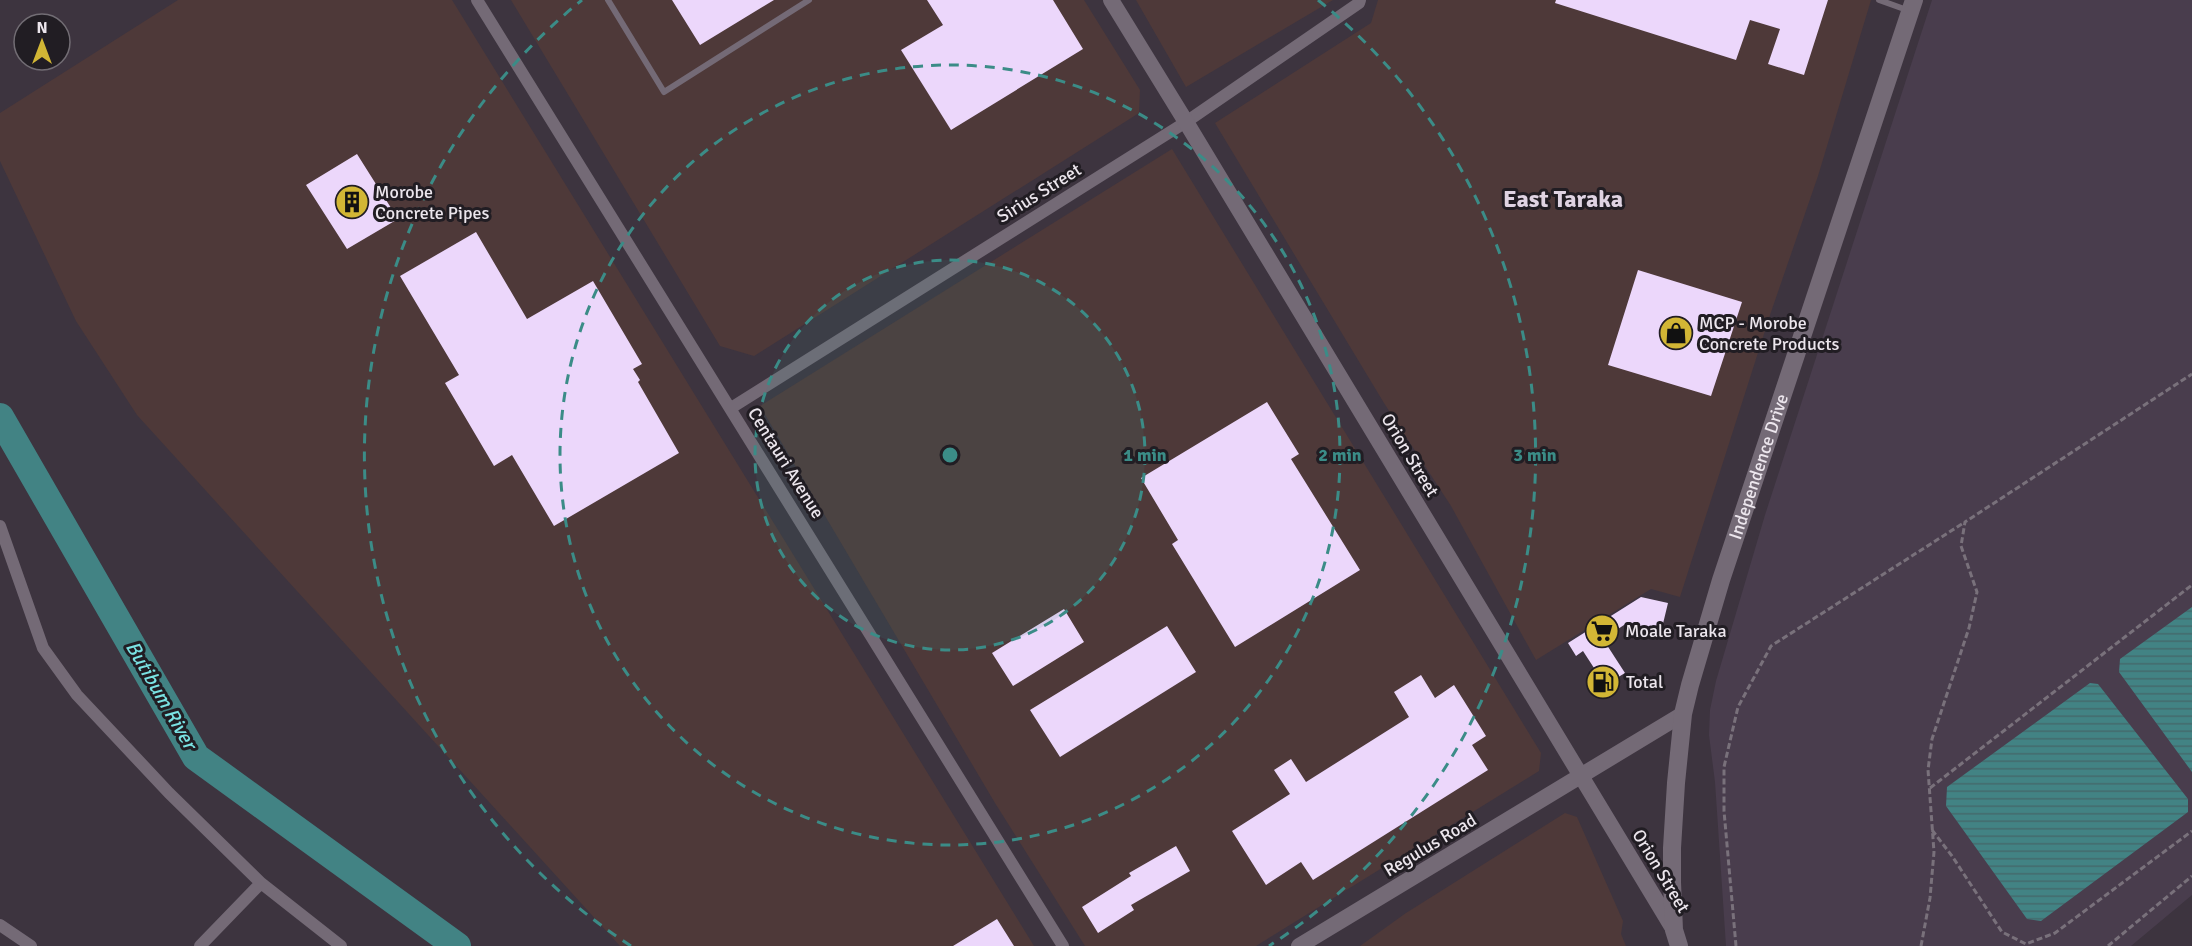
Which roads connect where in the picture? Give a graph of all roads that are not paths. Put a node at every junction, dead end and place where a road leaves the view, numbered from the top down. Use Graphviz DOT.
graph roads {
  1 [pos="477,0"];
  2 [pos="608,0"];
  3 [pos="809,0"];
  4 [pos="1111,0"];
  5 [pos="1360,0"];
  6 [pos="1879,0"];
  7 [pos="1912,5"];
  8 [pos="1186,122"];
  9 [pos="731,408"];
  10 [pos="0,526"];
  11 [pos="1683,714"];
  12 [pos="1581,777"];
  13 [pos="261,883"];
  14 [pos="0,925"];
  15 [pos="1677,938"];
  16 [pos="31,946"];
  17 [pos="201,946"];
  18 [pos="341,946"];
  19 [pos="1062,946"];
  20 [pos="1299,946"];
  1 -- 9 [label="street, Centauri Avenue"];
  2 -- 3 [label="lane"];
  4 -- 8 [label="street, Orion Street"];
  5 -- 8 [label="street, Sirius Street"];
  6 -- 7 [label="lane"];
  7 -- 11 [label="main road, Independence Drive"];
  8 -- 9 [label="street, Sirius Street"];
  8 -- 12 [label="street, Orion Street"];
  9 -- 19 [label="street, Centauri Avenue"];
  10 -- 13 [label="street"];
  11 -- 12 [label="street, Regulus Road"];
  11 -- 15 [label="main road, Independence Drive"];
  12 -- 15 [label="street, Orion Street"];
  12 -- 20 [label="street, Regulus Road"];
  13 -- 17 [label="street"];
  13 -- 18 [label="street"];
  14 -- 16 [label="street"];
}
